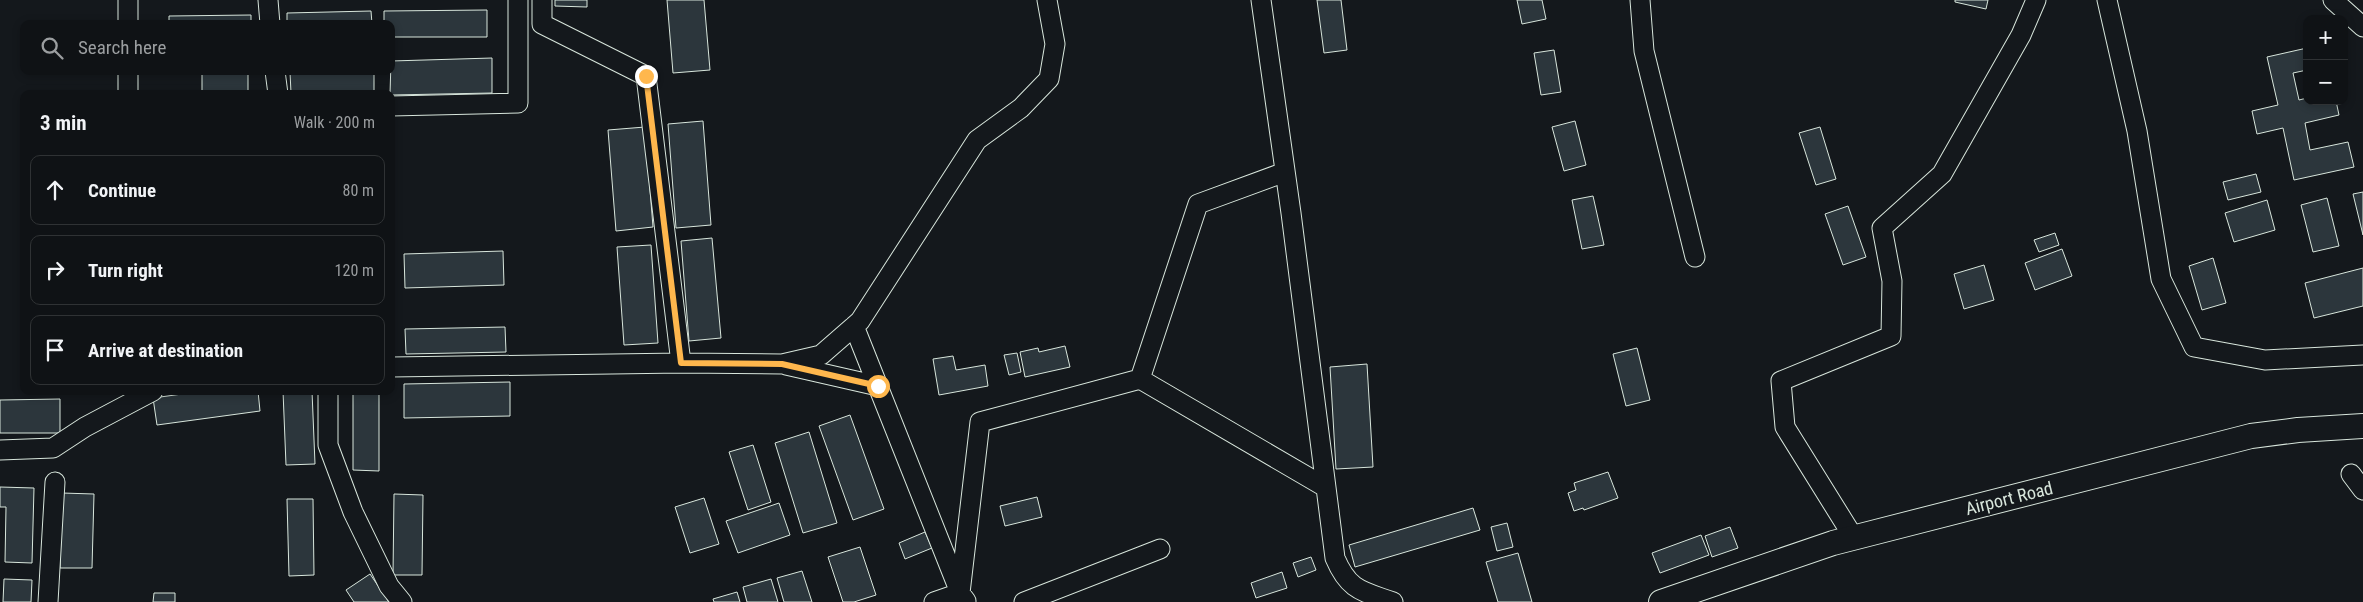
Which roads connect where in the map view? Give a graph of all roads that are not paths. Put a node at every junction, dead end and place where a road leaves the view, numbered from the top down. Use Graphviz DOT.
graph roads {
  1 [pos="128,0"];
  2 [pos="268,0"];
  3 [pos="518,0"];
  4 [pos="542,0"];
  5 [pos="1047,0"];
  6 [pos="1260,0"];
  7 [pos="1640,0"];
  8 [pos="2036,0"];
  9 [pos="2108,0"];
  10 [pos="2333,0"];
  11 [pos="128,20"];
  12 [pos="270,20"];
  13 [pos="2363,27"];
  14 [pos="128,75"];
  15 [pos="276,75"];
  16 [pos="128,90"];
  17 [pos="278,90"];
  18 [pos="395,106"];
  19 [pos="1285,172"];
  20 [pos="1695,257"];
  21 [pos="854,326"];
  22 [pos="2363,355"];
  23 [pos="681,363"];
  24 [pos="782,364"];
  25 [pos="395,367"];
  26 [pos="1140,380"];
  27 [pos="878,386"];
  28 [pos="145,395"];
  29 [pos="328,395"];
  30 [pos="2363,426"];
  31 [pos="0,450"];
  32 [pos="2351,474"];
  33 [pos="55,482"];
  34 [pos="1325,487"];
  35 [pos="2363,490"];
  36 [pos="1854,538"];
  37 [pos="1160,549"];
  38 [pos="963,597"];
  39 [pos="48,602"];
  40 [pos="402,602"];
  41 [pos="934,602"];
  42 [pos="1024,602"];
  43 [pos="1393,602"];
  44 [pos="1661,602"];
  1 -- 11 [label="lane"];
  2 -- 12 [label="lane"];
  3 -- 18 [label="lane"];
  4 -- 23 [label="lane"];
  5 -- 21 [label="lane"];
  6 -- 19 [label="lane"];
  7 -- 20 [label="lane"];
  8 -- 36 [label="lane"];
  9 -- 22 [label="lane"];
  10 -- 13 [label="lane"];
  14 -- 16 [label="lane"];
  15 -- 17 [label="lane"];
  19 -- 26 [label="lane"];
  19 -- 34 [label="lane"];
  21 -- 24 [label="lane"];
  21 -- 27 [label="lane"];
  23 -- 24 [label="lane"];
  23 -- 25 [label="lane"];
  24 -- 27 [label="lane"];
  26 -- 34 [label="lane"];
  26 -- 38 [label="lane"];
  27 -- 38 [label="lane"];
  28 -- 31 [label="lane"];
  29 -- 40 [label="lane"];
  30 -- 36 [label="main road, Airport Road"];
  32 -- 35 [label="lane"];
  33 -- 39 [label="lane"];
  34 -- 43 [label="lane"];
  36 -- 44 [label="main road, Airport Road"];
  37 -- 42 [label="lane"];
  38 -- 41 [label="lane"];
}
